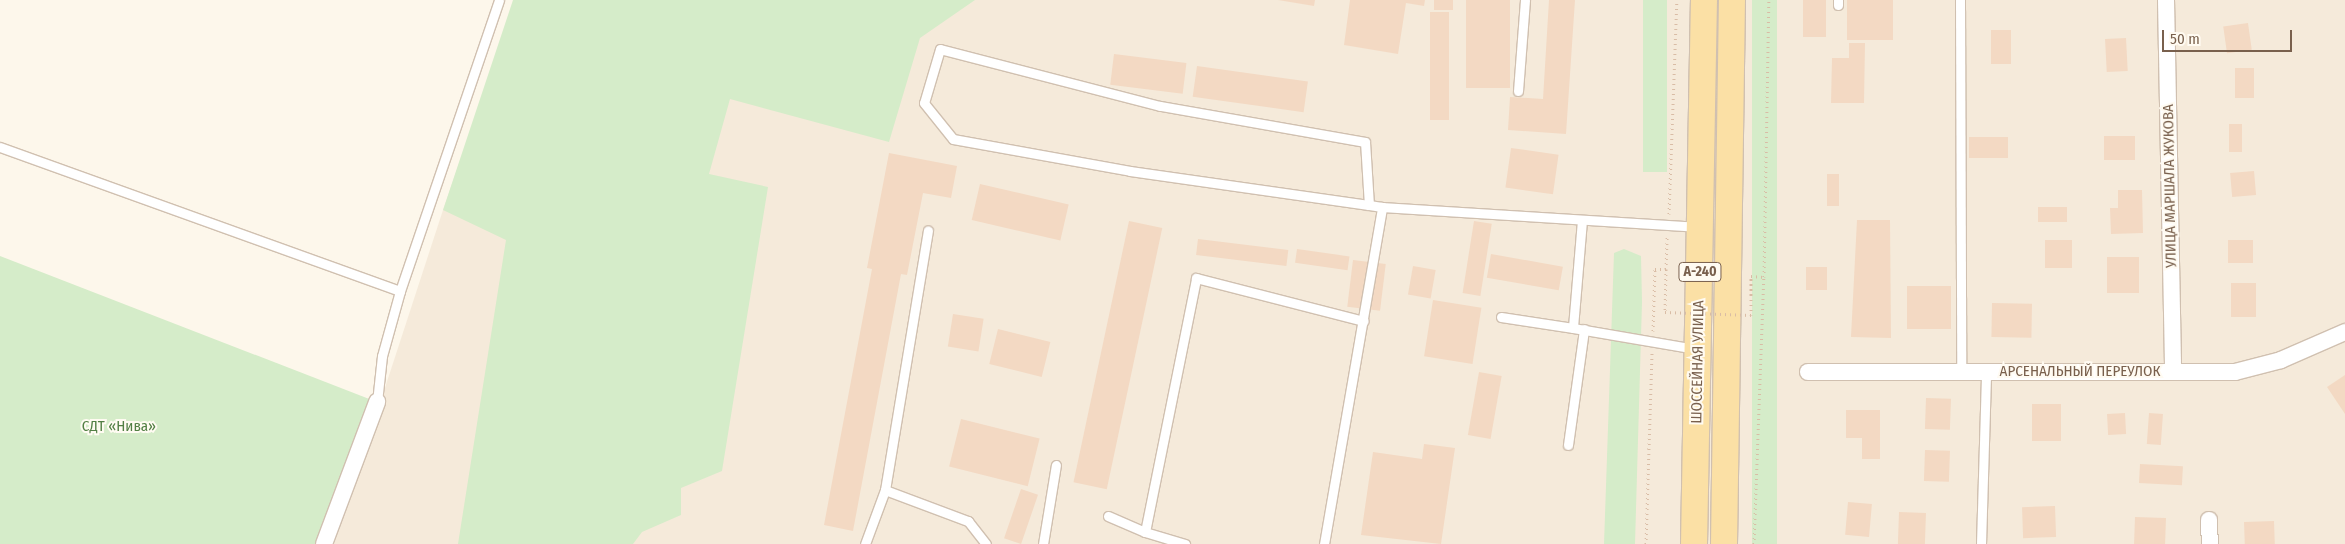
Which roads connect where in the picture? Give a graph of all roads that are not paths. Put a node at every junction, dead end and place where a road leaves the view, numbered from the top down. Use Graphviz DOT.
graph roads {
  1 [pos="499,0"];
  2 [pos="1525,0"];
  3 [pos="1704,0"];
  4 [pos="1732,0"];
  5 [pos="1960,0"];
  6 [pos="2166,0"];
  7 [pos="1518,91"];
  8 [pos="0,147"];
  9 [pos="1369,205"];
  10 [pos="1382,207"];
  11 [pos="1582,220"];
  12 [pos="1701,227"];
  13 [pos="928,231"];
  14 [pos="400,291"];
  15 [pos="1501,317"];
  16 [pos="1364,321"];
  17 [pos="1573,328"];
  18 [pos="1584,328"];
  19 [pos="2345,332"];
  20 [pos="1698,349"];
  21 [pos="1962,370"];
  22 [pos="1986,371"];
  23 [pos="1808,372"];
  24 [pos="2173,372"];
  25 [pos="377,402"];
  26 [pos="1568,445"];
  27 [pos="1056,465"];
  28 [pos="885,490"];
  29 [pos="1108,516"];
  30 [pos="2209,520"];
  31 [pos="1145,532"];
  32 [pos="324,544"];
  33 [pos="865,544"];
  34 [pos="986,544"];
  35 [pos="1043,544"];
  36 [pos="1185,544"];
  37 [pos="1324,544"];
  38 [pos="1694,544"];
  39 [pos="1724,544"];
  40 [pos="1981,544"];
  41 [pos="2210,544"];
  1 -- 14 [label="lane"];
  2 -- 7 [label="lane"];
  3 -- 12 [label="main road, ШОССЕЙНАЯ УЛИЦА / А-240"];
  4 -- 39 [label="main road, ШОССЕЙНАЯ УЛИЦА / А-240"];
  5 -- 21 [label="lane"];
  6 -- 24 [label="street, УЛИЦА МАРШАЛА ЖУКОВА"];
  8 -- 14 [label="lane"];
  9 -- 9 [label="lane"];
  9 -- 10 [label="lane"];
  10 -- 11 [label="lane"];
  10 -- 16 [label="lane"];
  11 -- 12 [label="lane"];
  11 -- 17 [label="lane"];
  12 -- 20 [label="main road, ШОССЕЙНАЯ УЛИЦА / А-240"];
  13 -- 28 [label="lane"];
  14 -- 25 [label="lane"];
  15 -- 17 [label="lane"];
  16 -- 31 [label="lane"];
  16 -- 37 [label="lane"];
  17 -- 18 [label="lane"];
  18 -- 20 [label="lane"];
  18 -- 26 [label="lane"];
  19 -- 24 [label="street, АРСЕНАЛЬНЫЙ ПЕРЕУЛОК"];
  20 -- 38 [label="main road, ШОССЕЙНАЯ УЛИЦА / А-240"];
  21 -- 22 [label="street, АРСЕНАЛЬНЫЙ ПЕРЕУЛОК"];
  21 -- 23 [label="street, АРСЕНАЛЬНЫЙ ПЕРЕУЛОК"];
  22 -- 24 [label="street, АРСЕНАЛЬНЫЙ ПЕРЕУЛОК"];
  22 -- 40 [label="lane"];
  25 -- 32 [label="street"];
  27 -- 35 [label="lane"];
  28 -- 33 [label="lane"];
  28 -- 34 [label="lane"];
  29 -- 31 [label="lane"];
  30 -- 41 [label="street"];
  31 -- 36 [label="lane"];
}
